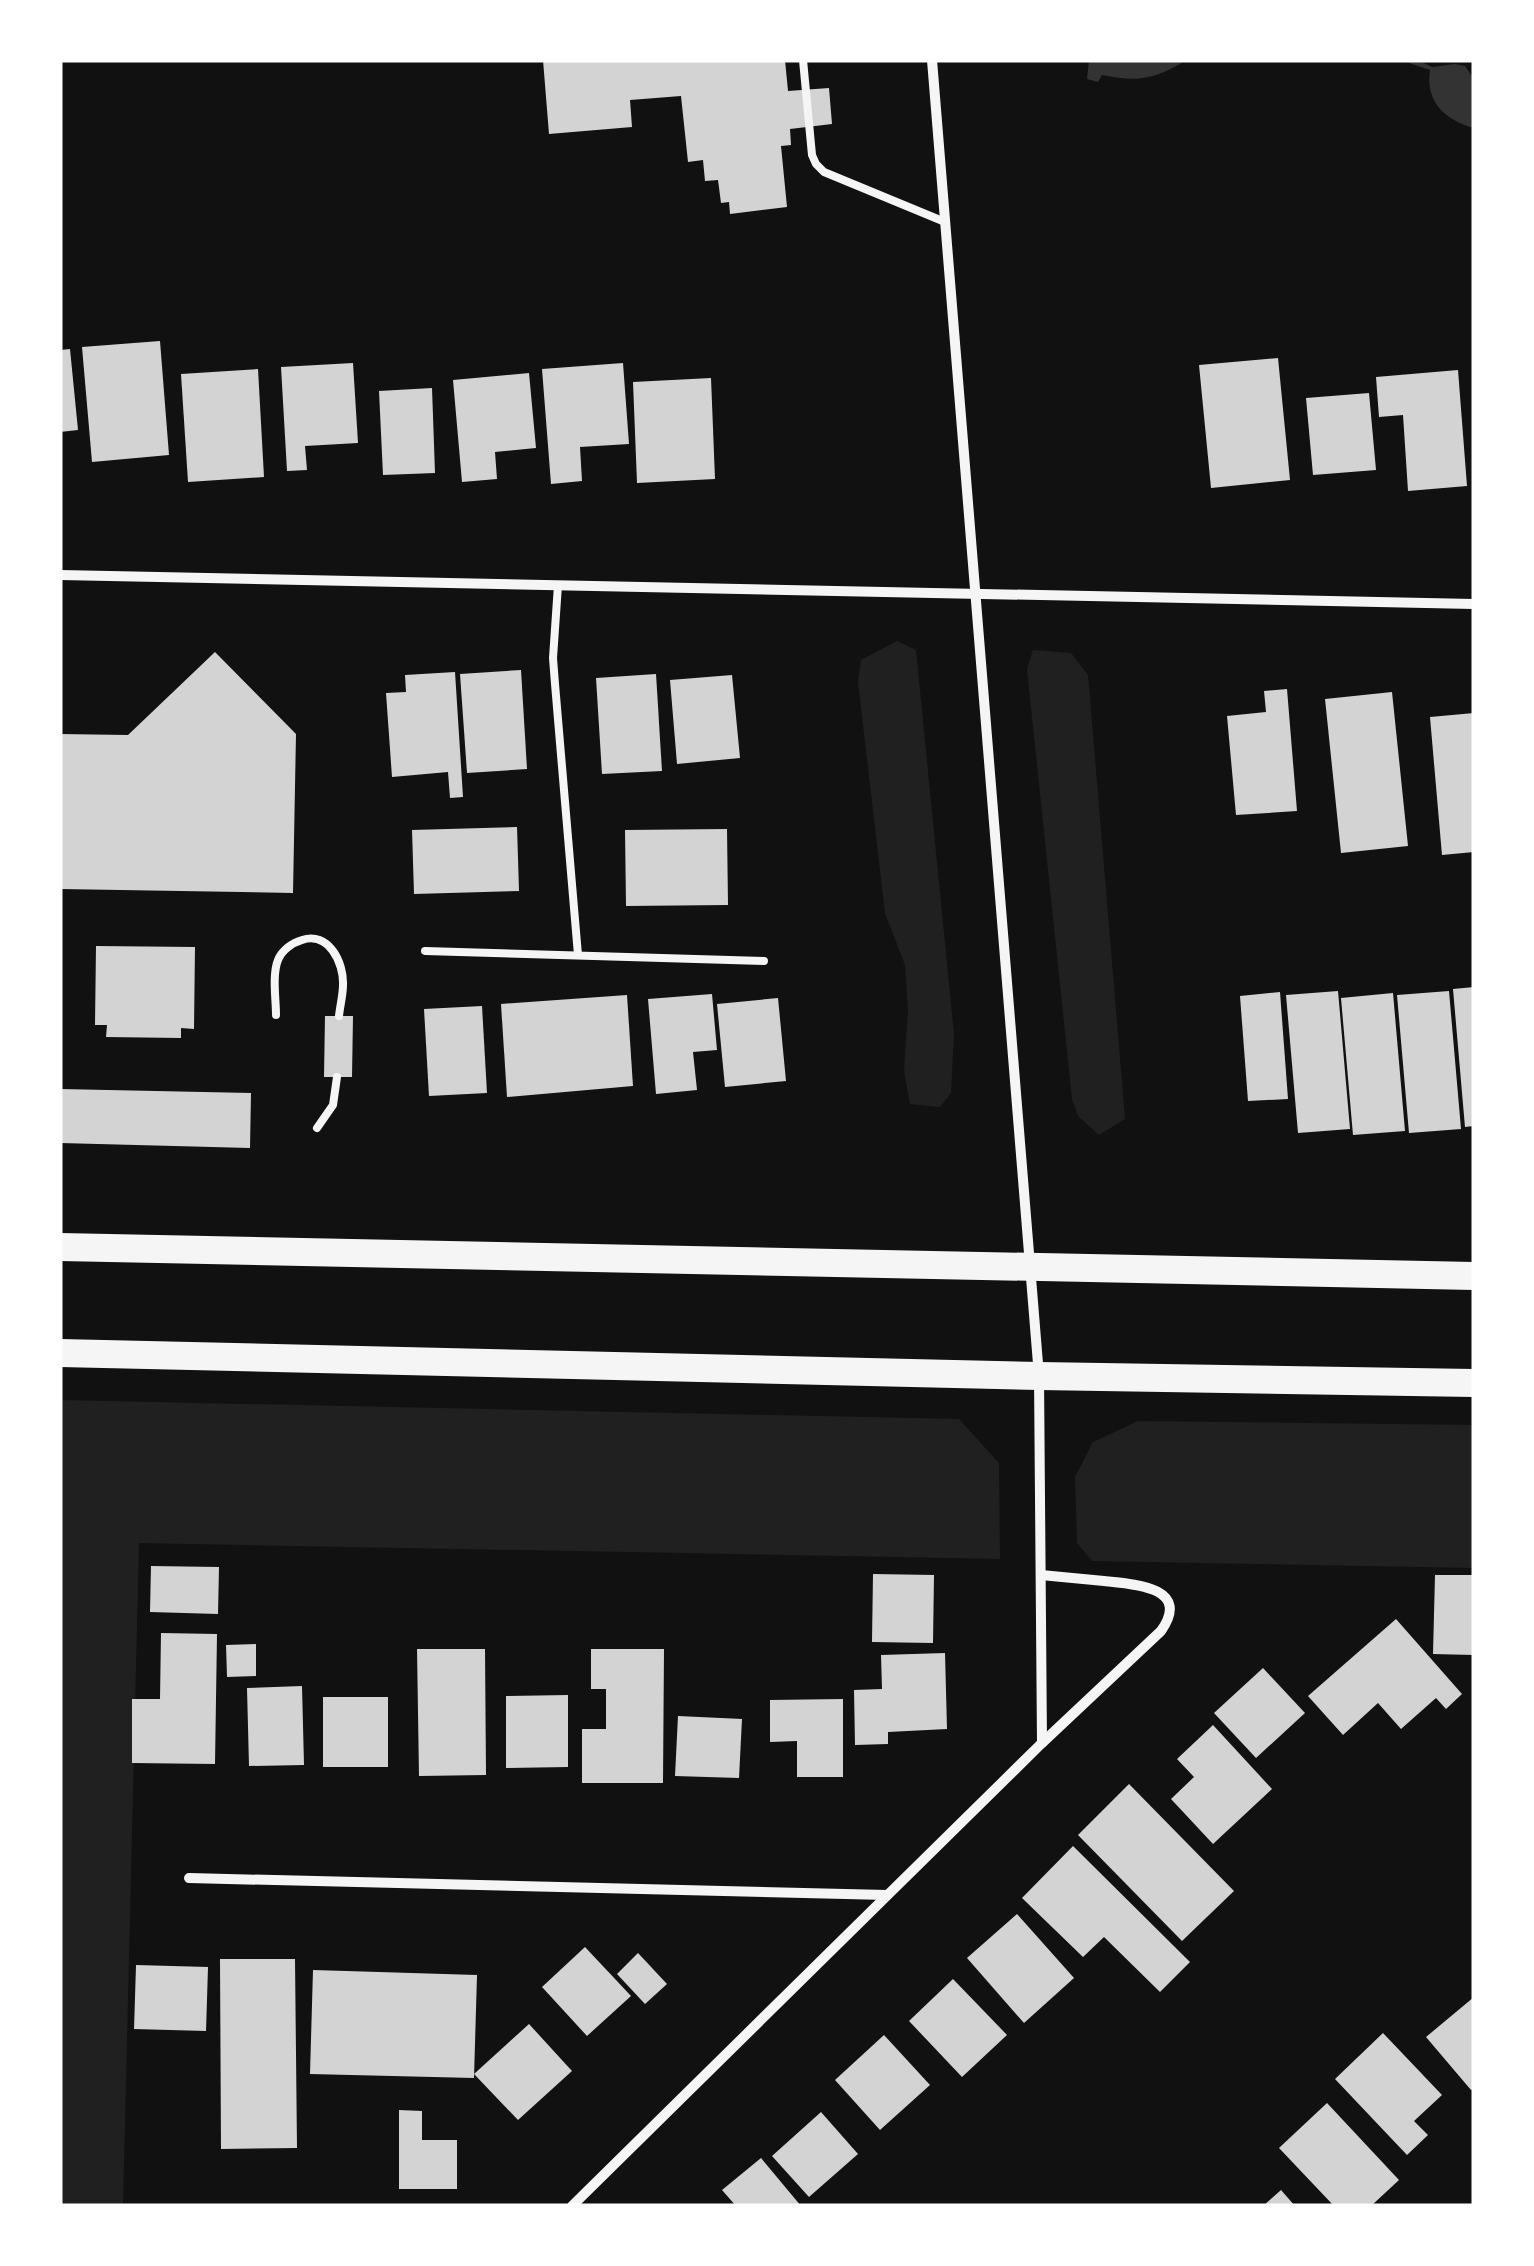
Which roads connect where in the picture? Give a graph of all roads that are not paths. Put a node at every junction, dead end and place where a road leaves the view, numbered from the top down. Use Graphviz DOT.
graph roads {
  1 [pos="803,60"];
  2 [pos="932,60"];
  3 [pos="944,222"];
  4 [pos="60,575"];
  5 [pos="558,586"];
  6 [pos="974,594"];
  7 [pos="1474,604"];
  8 [pos="425,951"];
  9 [pos="578,955"];
  10 [pos="764,961"];
  11 [pos="276,1016"];
  12 [pos="339,1016"];
  13 [pos="337,1077"];
  14 [pos="317,1128"];
  15 [pos="60,1247"];
  16 [pos="1032,1266"];
  17 [pos="1474,1276"];
  18 [pos="60,1353"];
  19 [pos="1039,1376"];
  20 [pos="1474,1383"];
  21 [pos="1041,1574"];
  22 [pos="1042,1743"];
  23 [pos="189,1878"];
  24 [pos="887,1896"];
  25 [pos="572,2206"];
  1 -- 3 [label="lane"];
  2 -- 3 [label="street"];
  3 -- 6 [label="street"];
  4 -- 5 [label="street"];
  5 -- 6 [label="street"];
  5 -- 9 [label="lane"];
  6 -- 7 [label="street"];
  6 -- 16 [label="street"];
  8 -- 9 [label="lane"];
  9 -- 10 [label="lane"];
  11 -- 12 [label="lane"];
  13 -- 14 [label="lane"];
  15 -- 16 [label="highway"];
  16 -- 17 [label="highway"];
  16 -- 19 [label="street"];
  18 -- 19 [label="highway"];
  19 -- 20 [label="highway"];
  19 -- 21 [label="street"];
  21 -- 22 [label="street"];
  21 -- 22 [label="street"];
  22 -- 24 [label="street"];
  23 -- 24 [label="street"];
  24 -- 25 [label="street"];
}
